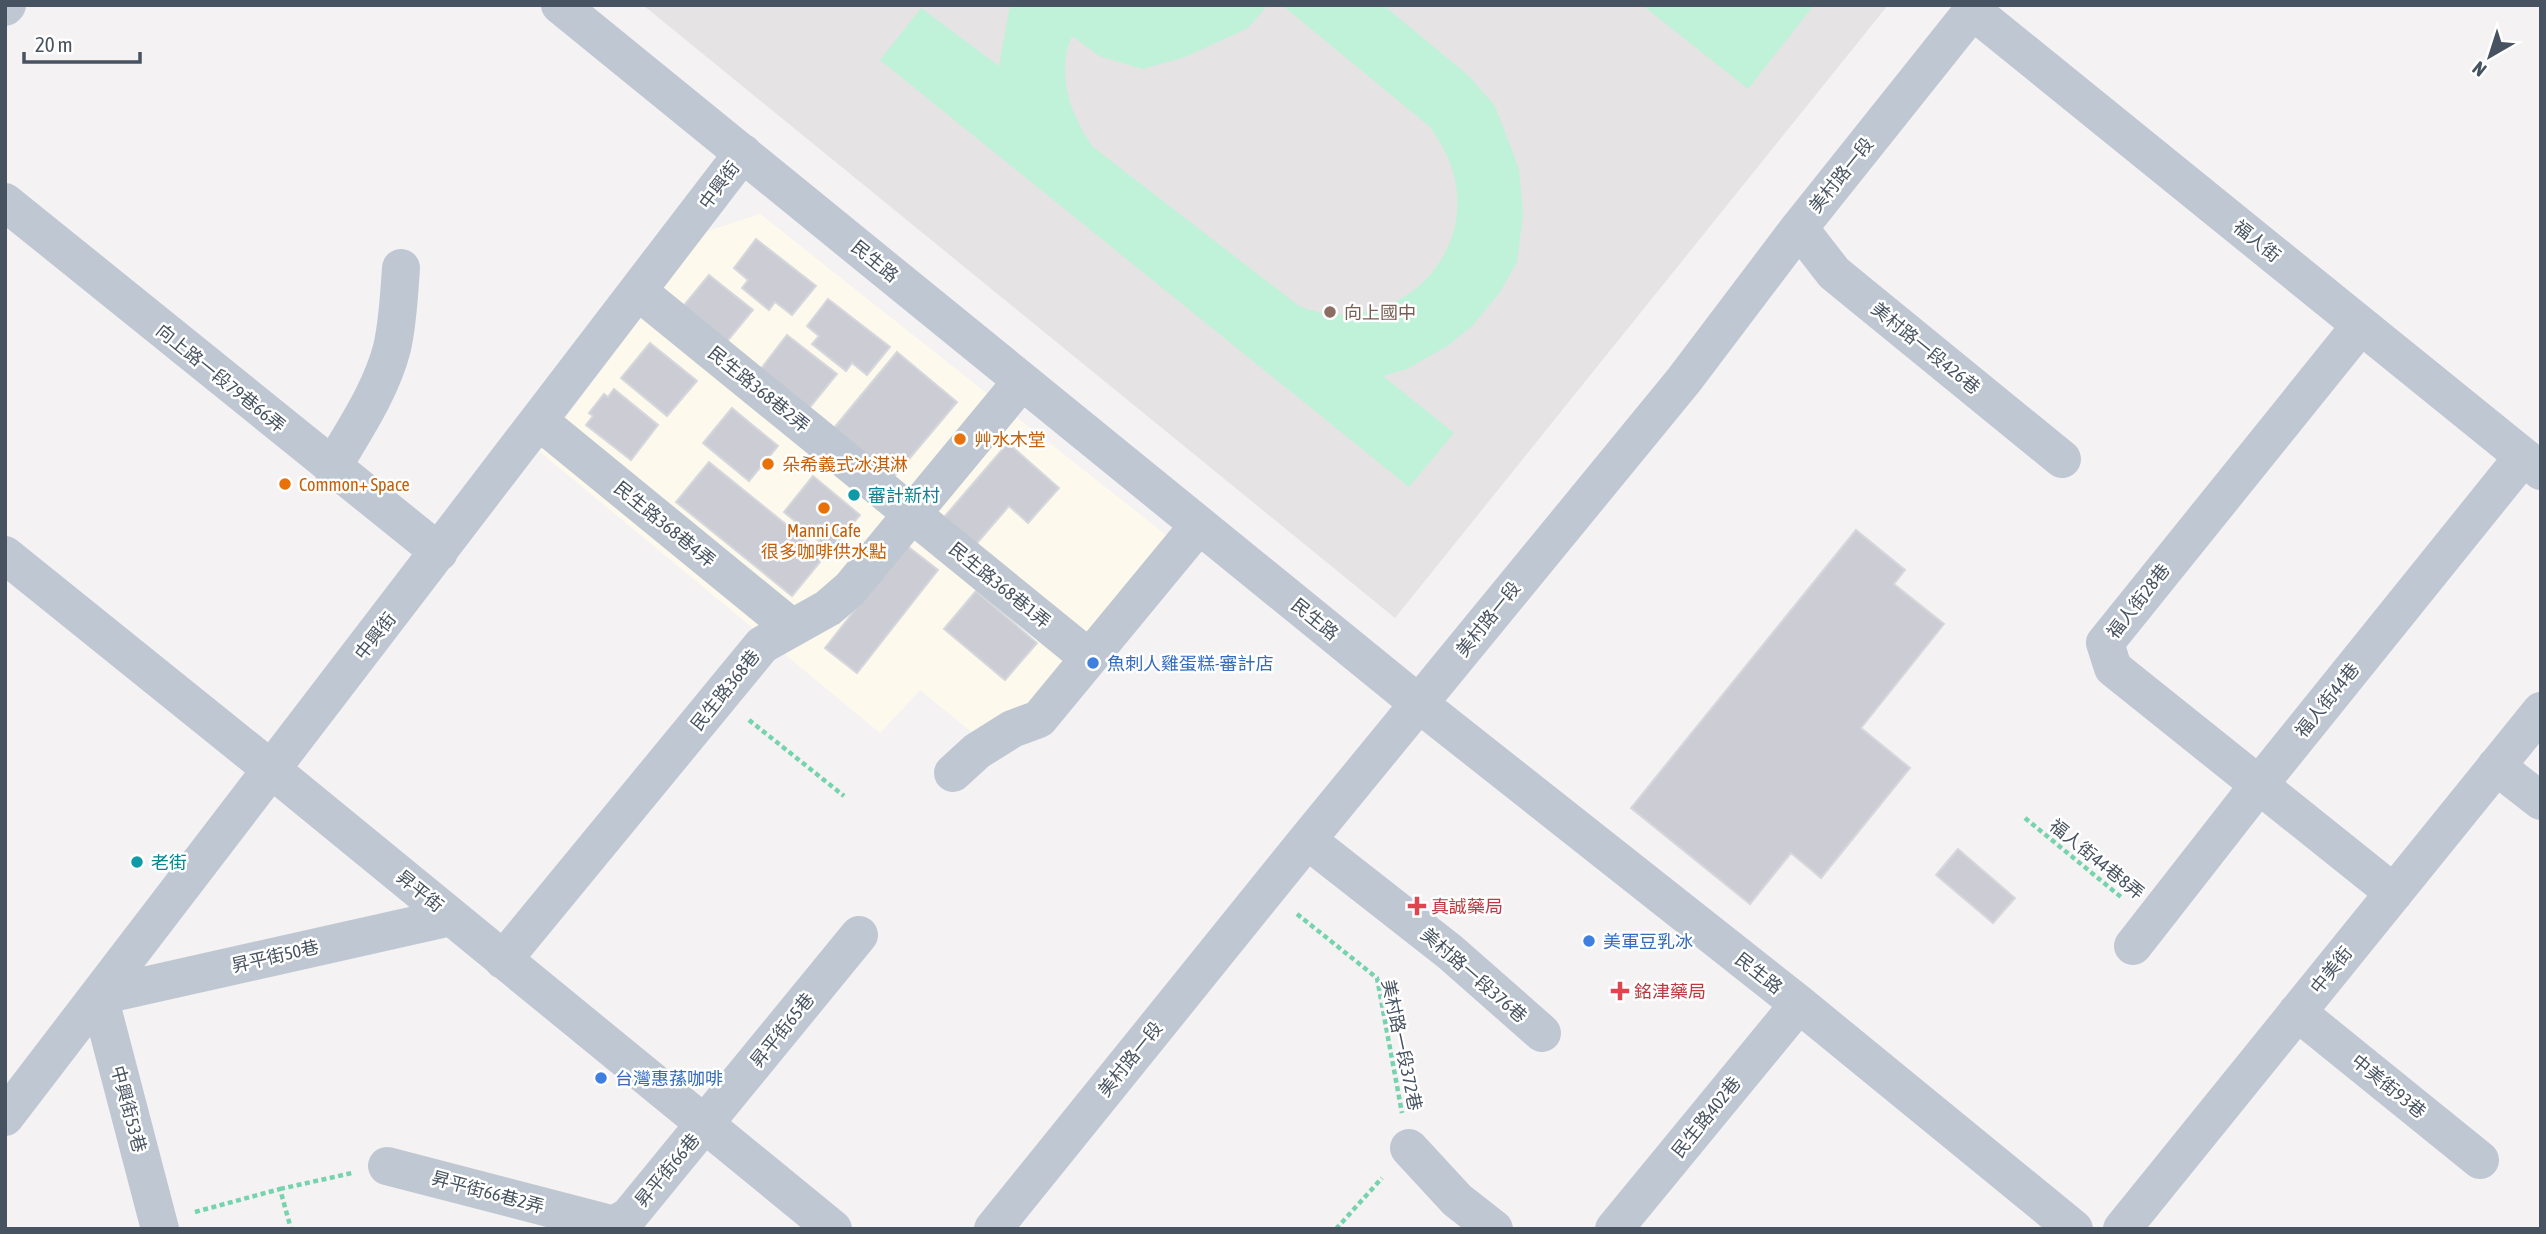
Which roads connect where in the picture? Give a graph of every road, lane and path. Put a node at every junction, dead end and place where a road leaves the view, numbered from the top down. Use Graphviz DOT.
graph roads {
  1 [pos="560,5"];
  2 [pos="1975,8"];
  3 [pos="743,153"];
  4 [pos="5,202"];
  5 [pos="1799,228"];
  6 [pos="401,268"];
  7 [pos="639,292"];
  8 [pos="2361,326"];
  9 [pos="1022,381"];
  10 [pos="539,421"];
  11 [pos="2062,459"];
  12 [pos="2532,464"];
  13 [pos="332,468"];
  14 [pos="912,513"];
  15 [pos="1199,525"];
  16 [pos="439,552"];
  17 [pos="5,555"];
  18 [pos="791,627"];
  19 [pos="1089,658"];
  20 [pos="720,696"];
  21 [pos="1418,704"];
  22 [pos="2541,711"];
  23 [pos="2496,765"];
  24 [pos="272,769"];
  25 [pos="953,773"];
  26 [pos="2258,786"];
  27 [pos="844,796"];
  28 [pos="2541,801"];
  29 [pos="2025,818"];
  30 [pos="1307,840"];
  31 [pos="1267,890"];
  32 [pos="2394,893"];
  33 [pos="451,917"];
  34 [pos="2143,934"];
  35 [pos="859,935"];
  36 [pos="503,960"];
  37 [pos="99,996"];
  38 [pos="1799,1004"];
  39 [pos="2297,1012"];
  40 [pos="1542,1033"];
  41 [pos="5,1117"];
  42 [pos="705,1125"];
  43 [pos="1409,1148"];
  44 [pos="2480,1160"];
  45 [pos="387,1166"];
  46 [pos="280,1189"];
  47 [pos="629,1216"];
  48 [pos="159,1225"];
  49 [pos="291,1229"];
  50 [pos="833,1229"];
  51 [pos="993,1229"];
  52 [pos="1336,1229"];
  53 [pos="1494,1229"];
  54 [pos="1614,1229"];
  55 [pos="2074,1229"];
  56 [pos="2122,1229"];
  1 -- 3 [label="street, 民生路"];
  2 -- 5 [label="street, 美村路一段"];
  2 -- 8 [label="street, 福人街"];
  3 -- 7 [label="street, 中興街"];
  3 -- 9 [label="street, 民生路"];
  4 -- 13 [label="street, 向上路一段79巷66弄"];
  5 -- 11 [label="street, 美村路一段426巷"];
  5 -- 21 [label="street, 美村路一段"];
  6 -- 13 [label="street"];
  7 -- 10 [label="street, 中興街"];
  7 -- 14 [label="street, 民生路368巷2弄"];
  8 -- 12 [label="street, 福人街"];
  8 -- 26 [label="street, 福人街28巷"];
  9 -- 14 [label="street, 民生路368巷"];
  9 -- 15 [label="street, 民生路"];
  10 -- 16 [label="street, 中興街"];
  10 -- 18 [label="street, 民生路368巷4弄"];
  12 -- 26 [label="street, 福人街44巷"];
  13 -- 16 [label="street, 向上路一段79巷66弄"];
  14 -- 18 [label="street, 民生路368巷"];
  14 -- 19 [label="street, 民生路368巷1弄"];
  15 -- 19 [label="street"];
  15 -- 21 [label="street, 民生路"];
  16 -- 24 [label="street, 中興街"];
  17 -- 24 [label="street, 昇平街"];
  18 -- 20 [label="street, 民生路368巷"];
  19 -- 25 [label="street"];
  20 -- 27 [label="path"];
  20 -- 36 [label="street, 民生路368巷"];
  21 -- 30 [label="street, 美村路一段"];
  21 -- 38 [label="street, 民生路"];
  22 -- 23 [label="street, 中美街"];
  23 -- 28 [label="street"];
  23 -- 32 [label="street, 中美街"];
  24 -- 33 [label="street, 昇平街"];
  24 -- 37 [label="street, 中興街"];
  26 -- 32 [label="street, 福人街28巷"];
  26 -- 34 [label="street, 福人街44巷"];
  29 -- 34 [label="path, 福人街44巷8弄"];
  30 -- 31 [label="street, 美村路一段"];
  30 -- 40 [label="street, 美村路一段376巷"];
  31 -- 43 [label="path, 美村路一段372巷"];
  31 -- 51 [label="street, 美村路一段"];
  32 -- 39 [label="street, 中美街"];
  33 -- 36 [label="street, 昇平街"];
  33 -- 37 [label="street, 昇平街50巷"];
  35 -- 42 [label="street, 昇平街65巷"];
  36 -- 42 [label="street, 昇平街"];
  37 -- 41 [label="street, 中興街"];
  37 -- 48 [label="street, 中興街53巷"];
  38 -- 54 [label="street, 民生路402巷"];
  38 -- 55 [label="street, 民生路"];
  39 -- 44 [label="street, 中美街93巷"];
  39 -- 56 [label="street, 中美街"];
  42 -- 47 [label="street, 昇平街66巷"];
  42 -- 50 [label="street, 昇平街"];
  43 -- 52 [label="path"];
  43 -- 53 [label="street"];
  45 -- 46 [label="path"];
  45 -- 47 [label="street, 昇平街66巷2弄"];
  46 -- 48 [label="path"];
  46 -- 49 [label="path"];
}
